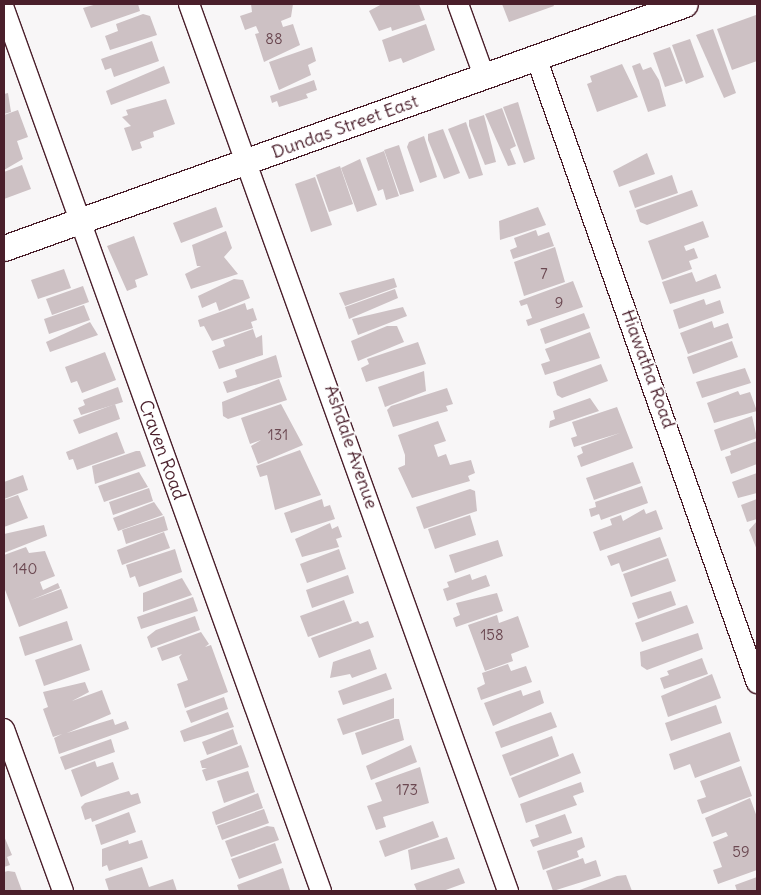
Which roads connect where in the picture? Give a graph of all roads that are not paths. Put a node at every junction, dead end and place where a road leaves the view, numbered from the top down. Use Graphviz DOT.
graph roads {
  1 [pos="189,4"];
  2 [pos="458,4"];
  3 [pos="685,4"];
  4 [pos="4,9"];
  5 [pos="536,57"];
  6 [pos="484,76"];
  7 [pos="246,163"];
  8 [pos="80,220"];
  9 [pos="4,248"];
  10 [pos="757,683"];
  11 [pos="4,729"];
  12 [pos="62,891"];
  13 [pos="321,891"];
  14 [pos="508,891"];
  1 -- 7 [label="street, Ashdale Avenue"];
  2 -- 6 [label="street"];
  3 -- 5 [label="street, Dundas Street East"];
  4 -- 8 [label="street, Craven Road"];
  5 -- 6 [label="street, Dundas Street East"];
  5 -- 10 [label="street, Hiawatha Road"];
  6 -- 7 [label="street, Dundas Street East"];
  7 -- 8 [label="street, Dundas Street East"];
  7 -- 14 [label="street, Ashdale Avenue"];
  8 -- 9 [label="street, Dundas Street East"];
  8 -- 13 [label="street, Craven Road"];
  11 -- 12 [label="street"];
}
